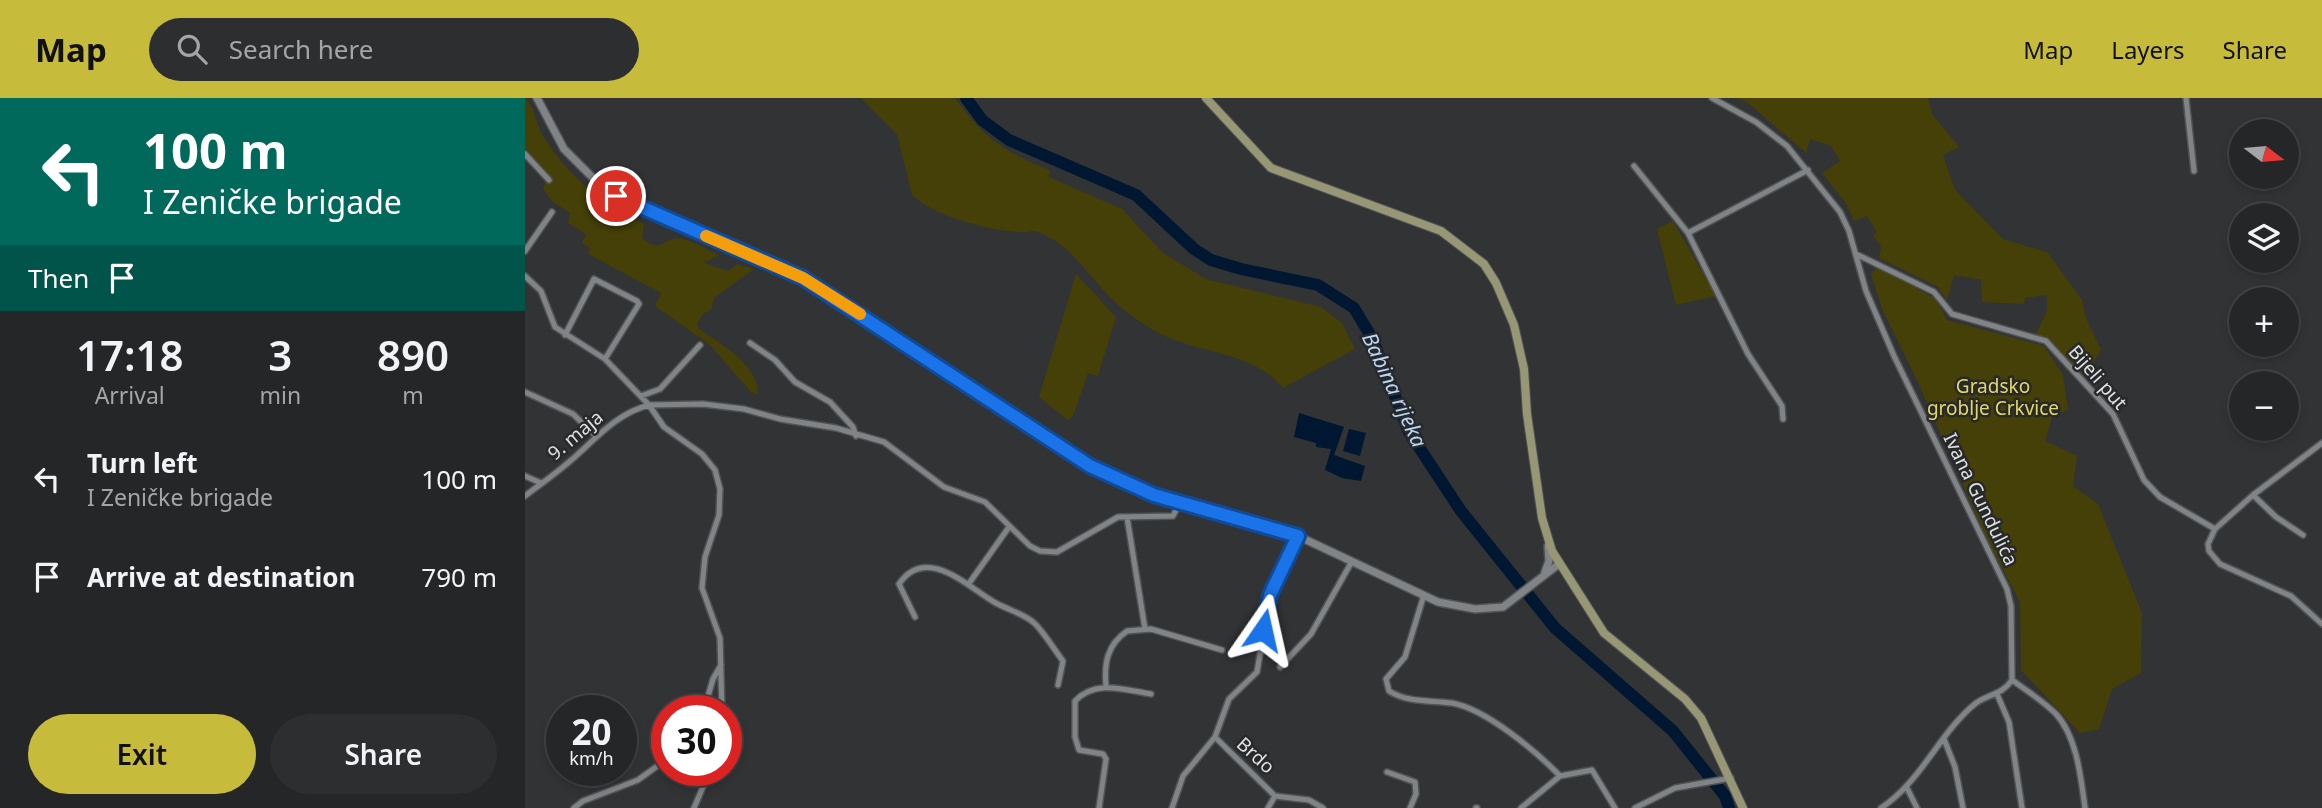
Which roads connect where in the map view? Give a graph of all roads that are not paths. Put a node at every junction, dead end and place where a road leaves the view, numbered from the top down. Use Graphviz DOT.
graph roads {
  1 [pos="537,98"];
  2 [pos="1206,98"];
  3 [pos="1712,98"];
  4 [pos="2186,98"];
  5 [pos="525,154"];
  6 [pos="1634,166"];
  7 [pos="1808,170"];
  8 [pos="2194,171"];
  9 [pos="549,180"];
  10 [pos="552,212"];
  11 [pos="1688,233"];
  12 [pos="525,251"];
  13 [pos="1856,254"];
  14 [pos="525,276"];
  15 [pos="565,335"];
  16 [pos="750,343"];
  17 [pos="700,345"];
  18 [pos="605,359"];
  19 [pos="525,392"];
  20 [pos="641,396"];
  21 [pos="649,405"];
  22 [pos="1783,419"];
  23 [pos="596,436"];
  24 [pos="856,436"];
  25 [pos="2322,443"];
  26 [pos="525,476"];
  27 [pos="541,483"];
  28 [pos="2253,495"];
  29 [pos="525,496"];
  30 [pos="1180,502"];
  31 [pos="1128,517"];
  32 [pos="1009,527"];
  33 [pos="2215,529"];
  34 [pos="1546,535"];
  35 [pos="2304,535"];
  36 [pos="1298,536"];
  37 [pos="1351,563"];
  38 [pos="1559,564"];
  39 [pos="1545,572"];
  40 [pos="970,582"];
  41 [pos="1423,598"];
  42 [pos="915,617"];
  43 [pos="2322,624"];
  44 [pos="1145,629"];
  45 [pos="1222,650"];
  46 [pos="722,662"];
  47 [pos="1280,667"];
  48 [pos="2012,680"];
  49 [pos="1058,685"];
  50 [pos="1106,686"];
  51 [pos="1151,694"];
  52 [pos="1997,694"];
  53 [pos="708,695"];
  54 [pos="722,695"];
  55 [pos="1215,737"];
  56 [pos="1944,739"];
  57 [pos="651,771"];
  58 [pos="1387,772"];
  59 [pos="1560,776"];
  60 [pos="1731,778"];
  61 [pos="703,786"];
  62 [pos="1907,788"];
  63 [pos="1275,796"];
  64 [pos="574,808"];
  65 [pos="694,808"];
  66 [pos="1099,808"];
  67 [pos="1172,808"];
  68 [pos="1268,808"];
  69 [pos="1323,808"];
  70 [pos="1410,808"];
  71 [pos="1521,808"];
  72 [pos="1615,808"];
  73 [pos="1635,808"];
  74 [pos="1743,808"];
  75 [pos="1881,808"];
  76 [pos="1917,808"];
  77 [pos="1963,808"];
  78 [pos="2022,808"];
  79 [pos="2085,808"];
  1 -- 30 [label="street"];
  2 -- 34 [label="main road"];
  3 -- 7 [label="street, Ivana Gundulića"];
  4 -- 8 [label="street"];
  5 -- 9 [label="street"];
  6 -- 11 [label="street"];
  7 -- 11 [label="street"];
  7 -- 13 [label="street, Ivana Gundulića"];
  10 -- 12 [label="street"];
  11 -- 22 [label="street"];
  13 -- 33 [label="street, Bijeli put"];
  13 -- 48 [label="street, Ivana Gundulića"];
  14 -- 15 [label="street"];
  15 -- 18 [label="street"];
  15 -- 18 [label="street"];
  16 -- 24 [label="street"];
  17 -- 20 [label="street"];
  18 -- 20 [label="street"];
  19 -- 23 [label="street"];
  20 -- 21 [label="street"];
  21 -- 23 [label="street, 9. maja"];
  21 -- 24 [label="street"];
  21 -- 46 [label="street"];
  23 -- 27 [label="street, 9. maja"];
  24 -- 32 [label="street"];
  25 -- 28 [label="street"];
  26 -- 27 [label="street"];
  27 -- 29 [label="street, 9. maja"];
  28 -- 33 [label="street"];
  28 -- 35 [label="street"];
  30 -- 31 [label="street"];
  30 -- 36 [label="street"];
  31 -- 32 [label="street"];
  31 -- 44 [label="street"];
  32 -- 40 [label="street"];
  33 -- 43 [label="street"];
  34 -- 38 [label="main road"];
  34 -- 39 [label="street"];
  36 -- 37 [label="street"];
  36 -- 55 [label="street, Brdo"];
  37 -- 41 [label="street"];
  37 -- 47 [label="street"];
  38 -- 39 [label="street"];
  38 -- 60 [label="main road"];
  39 -- 41 [label="street"];
  40 -- 42 [label="street"];
  40 -- 49 [label="street"];
  41 -- 59 [label="street"];
  44 -- 45 [label="street"];
  44 -- 50 [label="street"];
  46 -- 53 [label="street"];
  46 -- 54 [label="street"];
  48 -- 52 [label="street"];
  48 -- 79 [label="street"];
  50 -- 51 [label="street"];
  50 -- 66 [label="street"];
  52 -- 56 [label="street"];
  52 -- 78 [label="street"];
  55 -- 63 [label="street, Brdo"];
  55 -- 67 [label="street"];
  56 -- 62 [label="street"];
  56 -- 77 [label="street"];
  57 -- 64 [label="street"];
  58 -- 70 [label="street"];
  59 -- 71 [label="street"];
  59 -- 72 [label="street"];
  60 -- 73 [label="street"];
  60 -- 74 [label="main road"];
  61 -- 65 [label="street"];
  62 -- 75 [label="street"];
  62 -- 76 [label="street"];
  63 -- 68 [label="street, Brdo"];
  63 -- 69 [label="street"];
}
